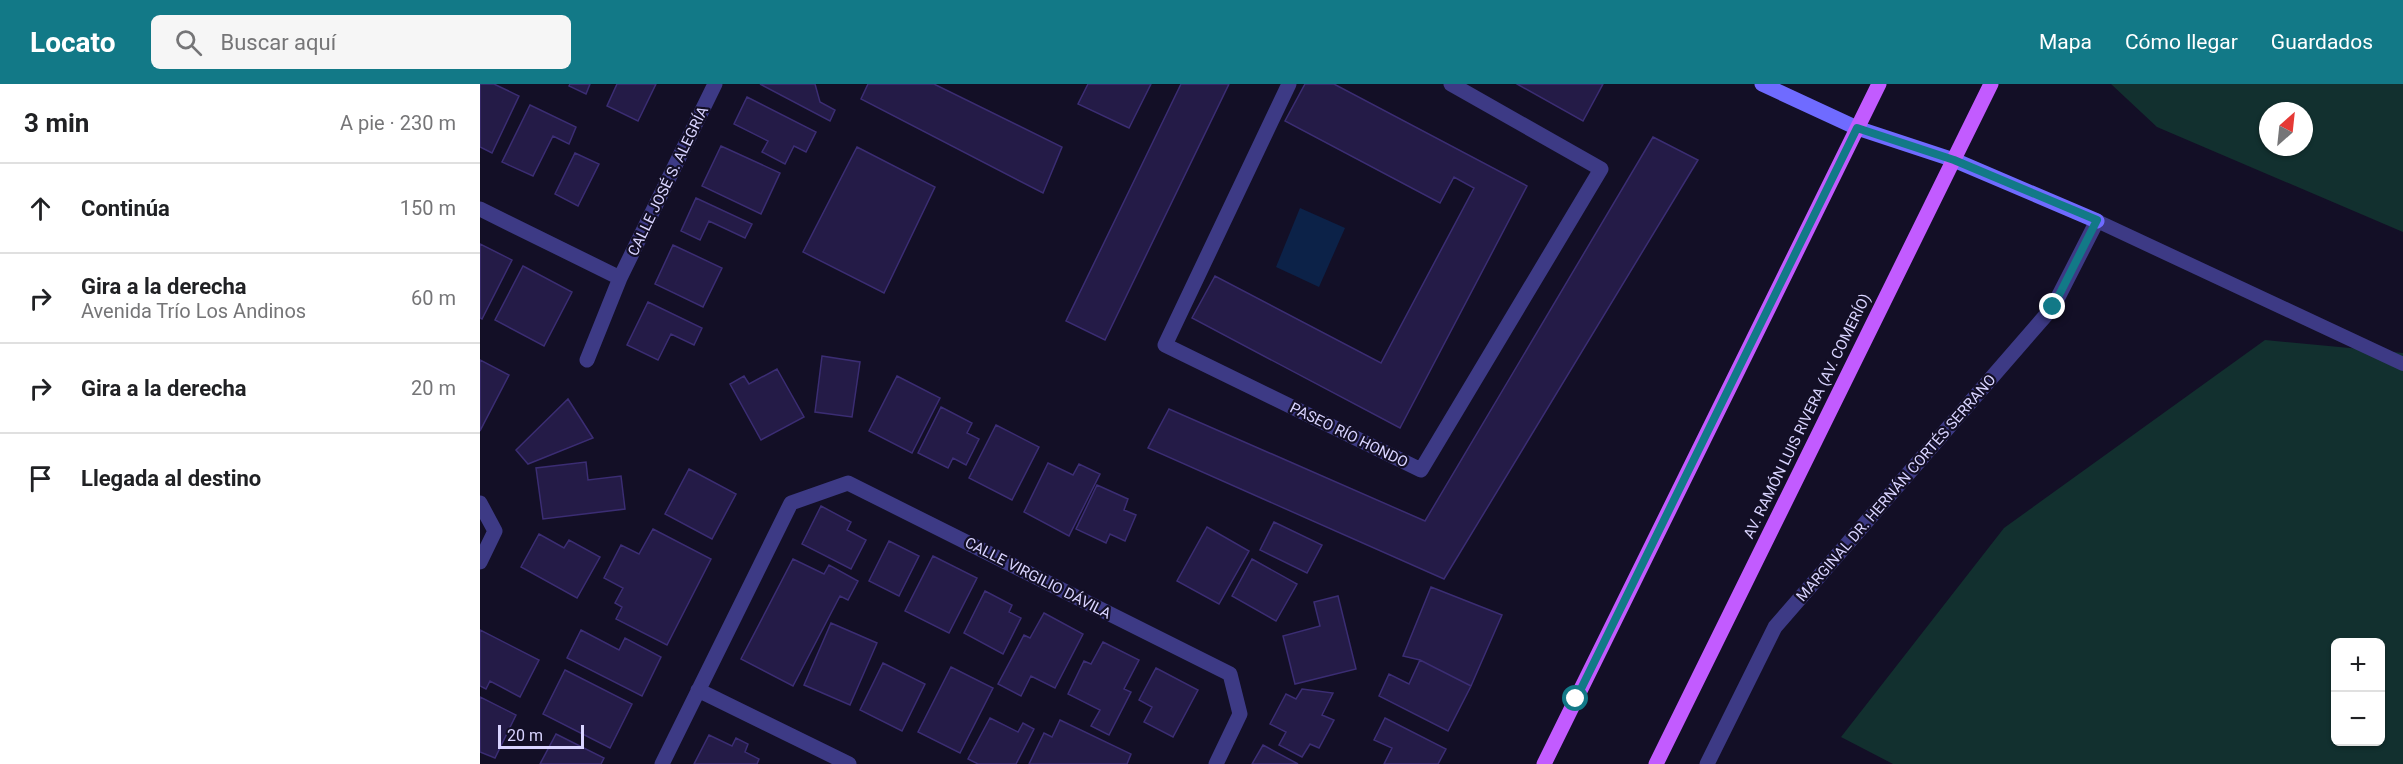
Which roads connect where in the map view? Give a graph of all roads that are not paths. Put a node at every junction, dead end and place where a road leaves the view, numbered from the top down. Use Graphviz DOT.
graph roads {
  1 [pos="715,84"];
  2 [pos="1289,84"];
  3 [pos="1451,84"];
  4 [pos="1762,84"];
  5 [pos="1879,84"];
  6 [pos="1991,84"];
  7 [pos="1857,128"];
  8 [pos="1954,160"];
  9 [pos="480,209"];
  10 [pos="2097,220"];
  11 [pos="620,278"];
  12 [pos="587,360"];
  13 [pos="2403,364"];
  14 [pos="480,503"];
  15 [pos="480,562"];
  16 [pos="698,690"];
  17 [pos="662,764"];
  18 [pos="849,764"];
  19 [pos="1216,764"];
  20 [pos="1544,764"];
  21 [pos="1656,764"];
  22 [pos="1707,764"];
  1 -- 11 [label="street, CALLE JOSÉ S. ALEGRÍA"];
  2 -- 3 [label="street, PASEO RÍO HONDO"];
  4 -- 7 [label="street"];
  5 -- 7 [label="main road"];
  6 -- 8 [label="main road, AV. RAMÓN LUIS RIVERA (AV. COMERÍO)"];
  7 -- 8 [label="street"];
  7 -- 20 [label="main road"];
  8 -- 10 [label="street"];
  8 -- 21 [label="main road, AV. RAMÓN LUIS RIVERA (AV. COMERÍO)"];
  9 -- 11 [label="street"];
  10 -- 13 [label="lane"];
  10 -- 22 [label="street, MARGINAL DR. HERNÁN CORTÉS SERRANO"];
  11 -- 12 [label="street, CALLE JOSÉ S. ALEGRÍA"];
  14 -- 15 [label="street"];
  16 -- 17 [label="street"];
  16 -- 18 [label="street"];
  16 -- 19 [label="street, CALLE VIRGILIO DÁVILA"];
}
